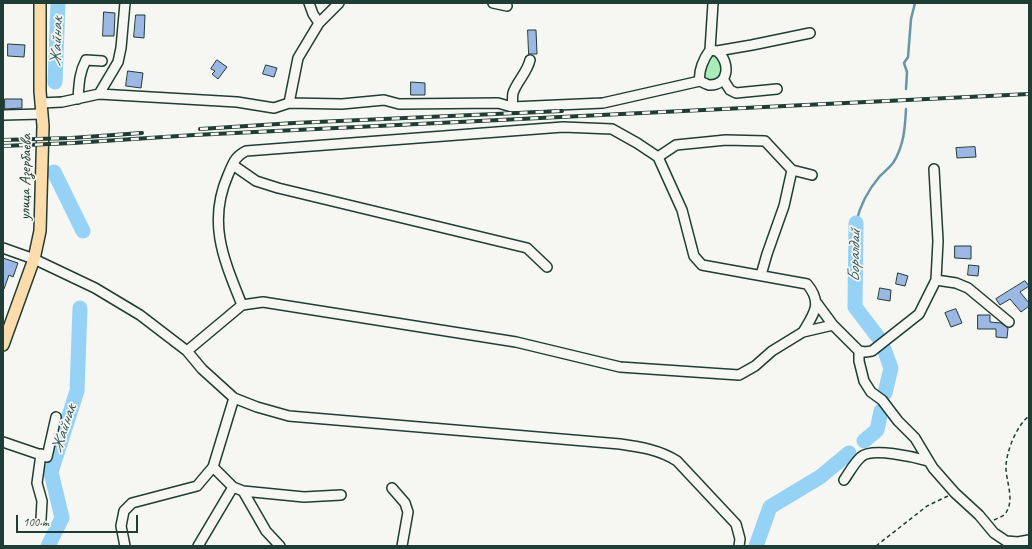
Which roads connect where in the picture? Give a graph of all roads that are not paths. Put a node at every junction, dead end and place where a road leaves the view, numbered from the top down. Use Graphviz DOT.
graph roads {
  1 [pos="40,3"];
  2 [pos="125,3"];
  3 [pos="309,3"];
  4 [pos="339,3"];
  5 [pos="493,3"];
  6 [pos="713,3"];
  7 [pos="507,6"];
  8 [pos="319,24"];
  9 [pos="810,32"];
  10 [pos="713,50"];
  11 [pos="530,60"];
  12 [pos="102,61"];
  13 [pos="723,79"];
  14 [pos="700,81"];
  15 [pos="777,89"];
  16 [pos="100,94"];
  17 [pos="78,99"];
  18 [pos="41,103"];
  19 [pos="289,103"];
  20 [pos="512,107"];
  21 [pos="42,114"];
  22 [pos="3,115"];
  23 [pos="658,157"];
  24 [pos="233,165"];
  25 [pos="934,169"];
  26 [pos="792,170"];
  27 [pos="812,175"];
  28 [pos="3,248"];
  29 [pos="34,259"];
  30 [pos="547,267"];
  31 [pos="761,275"];
  32 [pos="936,280"];
  33 [pos="816,302"];
  34 [pos="242,305"];
  35 [pos="1009,322"];
  36 [pos="833,324"];
  37 [pos="803,332"];
  38 [pos="3,345"];
  39 [pos="187,351"];
  40 [pos="859,351"];
  41 [pos="234,398"];
  42 [pos="56,417"];
  43 [pos="3,442"];
  44 [pos="41,454"];
  45 [pos="928,461"];
  46 [pos="213,467"];
  47 [pos="844,480"];
  48 [pos="233,486"];
  49 [pos="392,488"];
  50 [pos="243,491"];
  51 [pos="341,495"];
  52 [pos="41,519"];
  53 [pos="1029,540"];
  54 [pos="125,546"];
  55 [pos="198,546"];
  56 [pos="280,546"];
  57 [pos="402,546"];
  58 [pos="739,546"];
  1 -- 18 [label="main road, улица Азербаева"];
  2 -- 16 [label="street"];
  3 -- 8 [label="street"];
  4 -- 8 [label="street"];
  5 -- 7 [label="street"];
  6 -- 10 [label="street"];
  8 -- 19 [label="street"];
  9 -- 10 [label="street"];
  10 -- 13 [label="street"];
  10 -- 14 [label="street"];
  11 -- 20 [label="street"];
  12 -- 17 [label="street"];
  13 -- 14 [label="street"];
  13 -- 15 [label="street"];
  14 -- 20 [label="street"];
  16 -- 17 [label="street"];
  16 -- 19 [label="street"];
  17 -- 18 [label="street"];
  18 -- 21 [label="main road, улица Азербаева"];
  19 -- 20 [label="street"];
  21 -- 22 [label="street"];
  21 -- 29 [label="main road, улица Азербаева"];
  23 -- 24 [label="street"];
  23 -- 26 [label="street"];
  23 -- 31 [label="street"];
  24 -- 30 [label="street"];
  24 -- 34 [label="street"];
  25 -- 32 [label="street"];
  26 -- 27 [label="street"];
  26 -- 31 [label="street"];
  28 -- 29 [label="street"];
  29 -- 38 [label="main road, улица Азербаева"];
  29 -- 39 [label="street"];
  31 -- 33 [label="street"];
  32 -- 35 [label="street"];
  32 -- 40 [label="street"];
  33 -- 36 [label="street"];
  33 -- 37 [label="street"];
  34 -- 37 [label="street"];
  34 -- 39 [label="street"];
  36 -- 37 [label="street"];
  36 -- 40 [label="street"];
  39 -- 41 [label="street"];
  40 -- 45 [label="street"];
  41 -- 46 [label="street"];
  41 -- 58 [label="street"];
  42 -- 44 [label="street"];
  43 -- 44 [label="street"];
  44 -- 52 [label="street"];
  45 -- 47 [label="street"];
  45 -- 53 [label="street"];
  46 -- 48 [label="street"];
  46 -- 54 [label="street"];
  48 -- 50 [label="street"];
  48 -- 55 [label="street"];
  49 -- 57 [label="street"];
  50 -- 51 [label="street"];
  50 -- 56 [label="street"];
}
